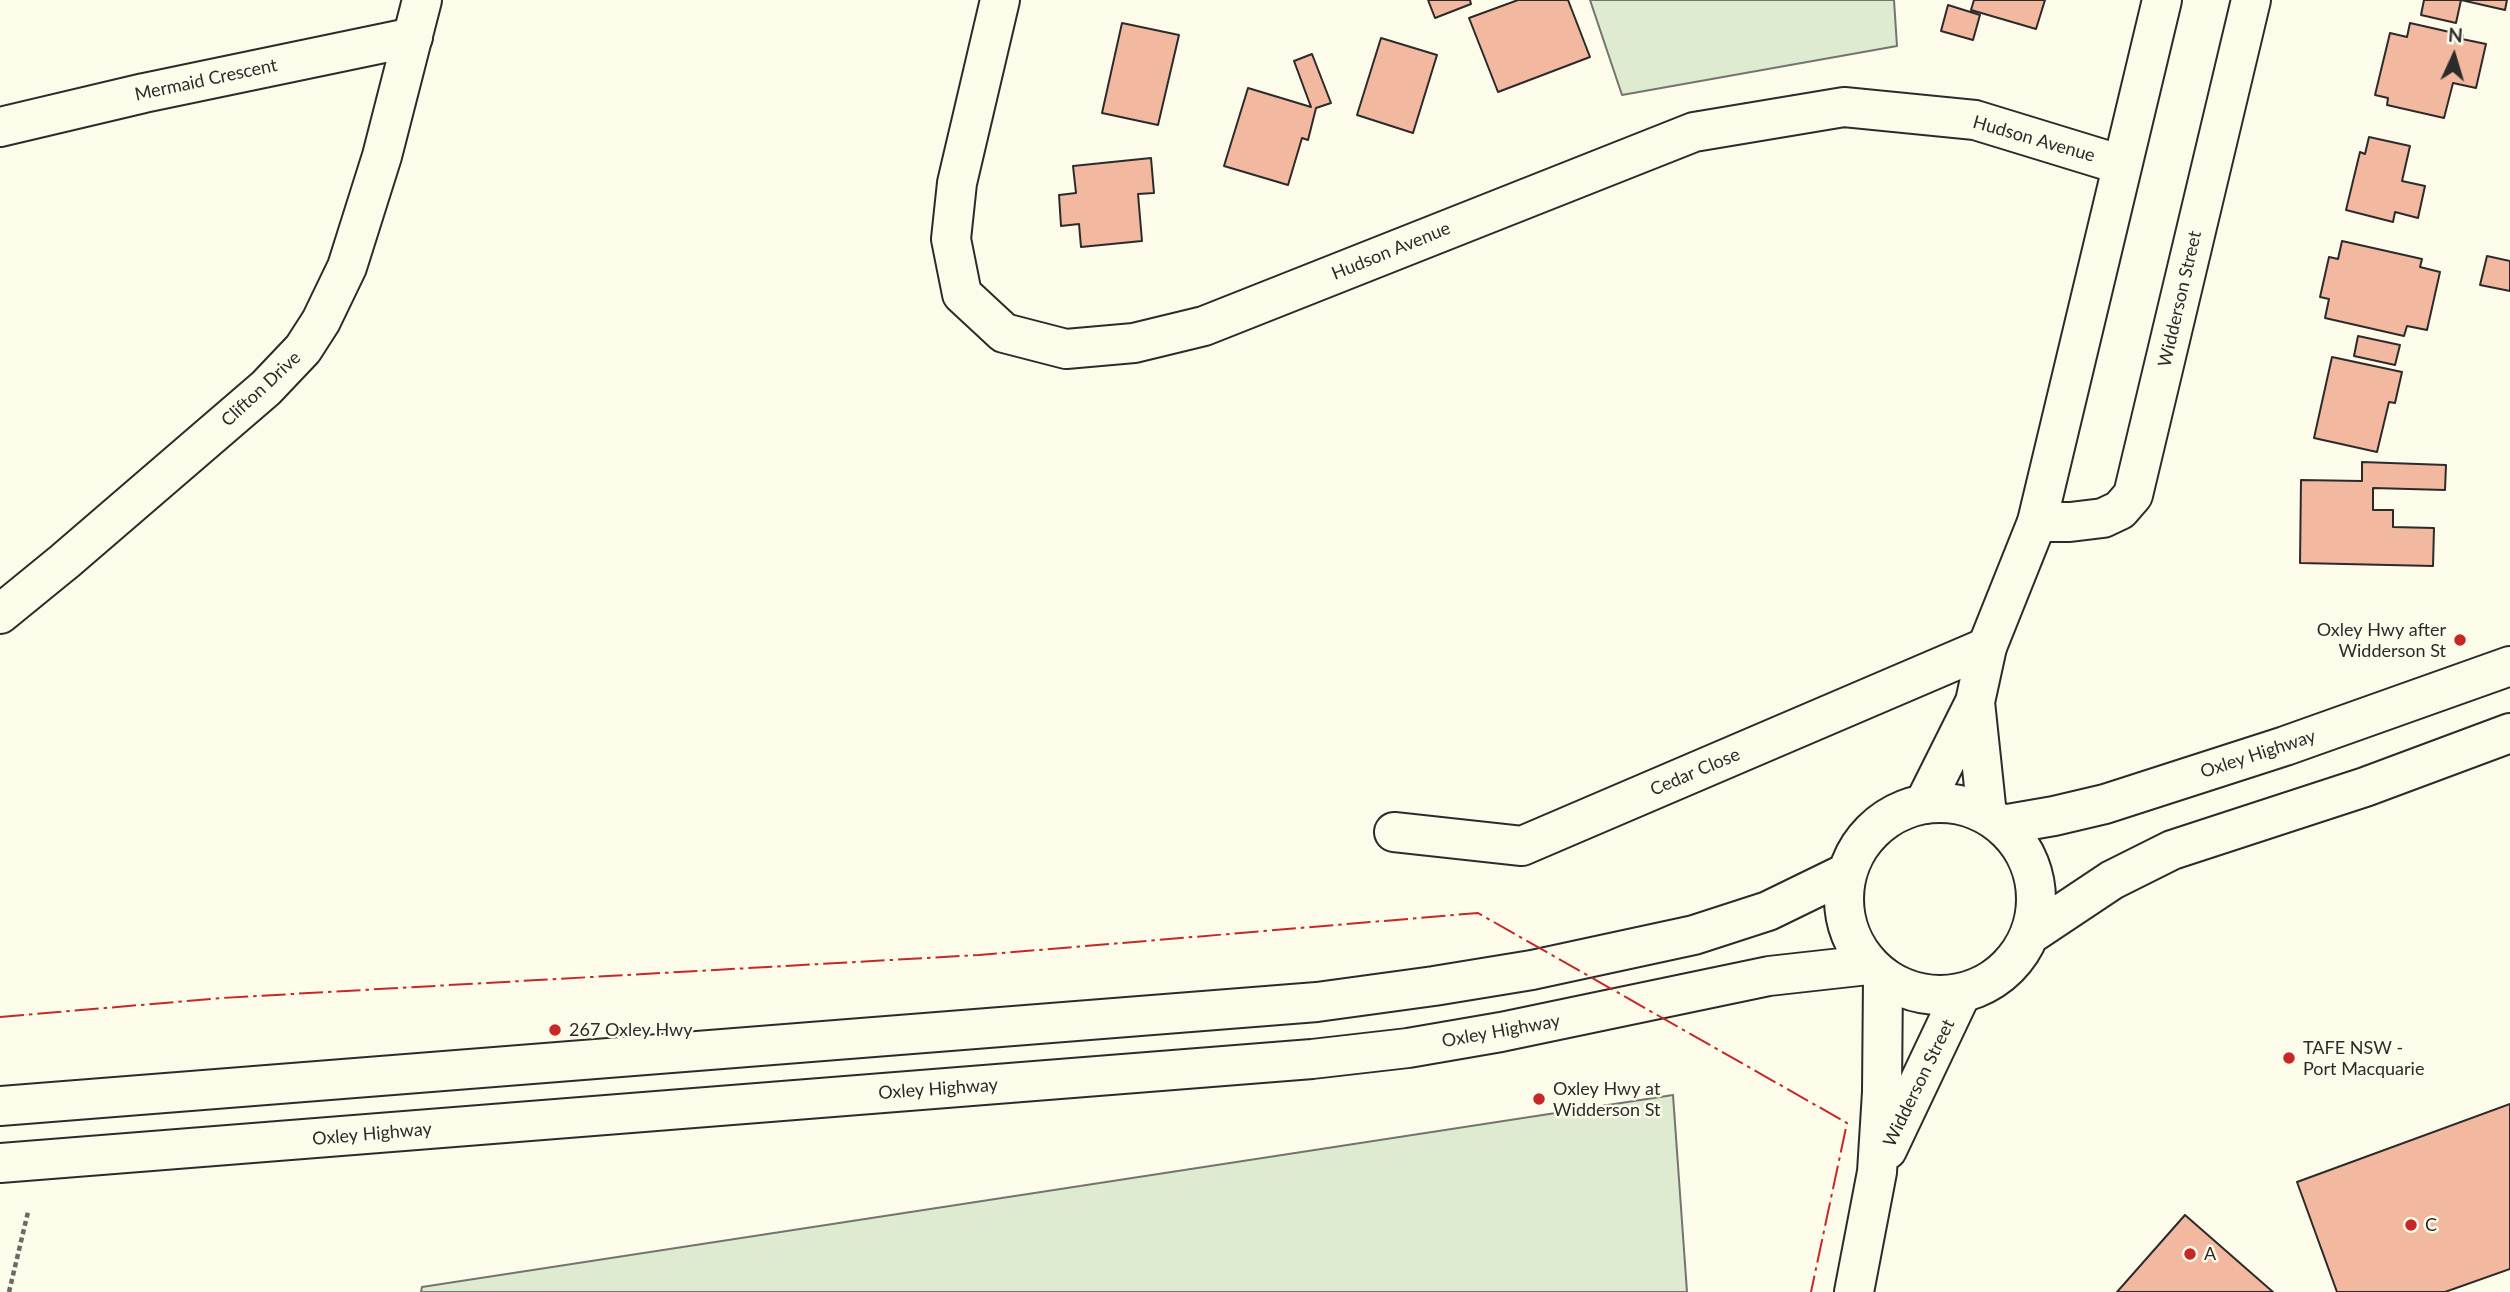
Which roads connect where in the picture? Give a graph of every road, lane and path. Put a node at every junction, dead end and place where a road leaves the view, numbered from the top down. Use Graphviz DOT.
graph roads {
  1 [pos="422,0"];
  2 [pos="1000,0"];
  3 [pos="2162,0"];
  4 [pos="2251,0"];
  5 [pos="414,37"];
  6 [pos="0,127"];
  7 [pos="2122,165"];
  8 [pos="2037,522"];
  9 [pos="0,614"];
  10 [pos="1987,647"];
  11 [pos="2510,666"];
  12 [pos="1975,702"];
  13 [pos="2510,733"];
  14 [pos="1924,804"];
  15 [pos="1994,820"];
  16 [pos="1394,832"];
  17 [pos="1846,873"];
  18 [pos="2031,934"];
  19 [pos="1875,972"];
  20 [pos="1961,994"];
  21 [pos="0,1107"];
  22 [pos="0,1163"];
  23 [pos="1877,1172"];
  24 [pos="28,1212"];
  25 [pos="9,1292"];
  26 [pos="1854,1292"];
  1 -- 5 [label="street, Clifton Drive"];
  2 -- 7 [label="street, Hudson Avenue"];
  3 -- 7 [label="street"];
  4 -- 8 [label="street, Widderson Street"];
  5 -- 6 [label="street, Mermaid Crescent"];
  5 -- 9 [label="street, Clifton Drive"];
  7 -- 8 [label="street"];
  8 -- 10 [label="street"];
  10 -- 12 [label="street"];
  10 -- 16 [label="street, Cedar Close"];
  11 -- 15 [label="street, Oxley Highway"];
  12 -- 14 [label="street"];
  12 -- 15 [label="street"];
  13 -- 18 [label="street"];
  14 -- 15 [label="street"];
  14 -- 17 [label="street"];
  15 -- 18 [label="street"];
  17 -- 19 [label="street"];
  17 -- 21 [label="street"];
  18 -- 20 [label="street"];
  19 -- 20 [label="street"];
  19 -- 22 [label="street, Oxley Highway"];
  19 -- 23 [label="street, Widderson Street"];
  20 -- 23 [label="street, Widderson Street"];
  23 -- 26 [label="street, Widderson Street"];
  24 -- 25 [label="path"];
}
